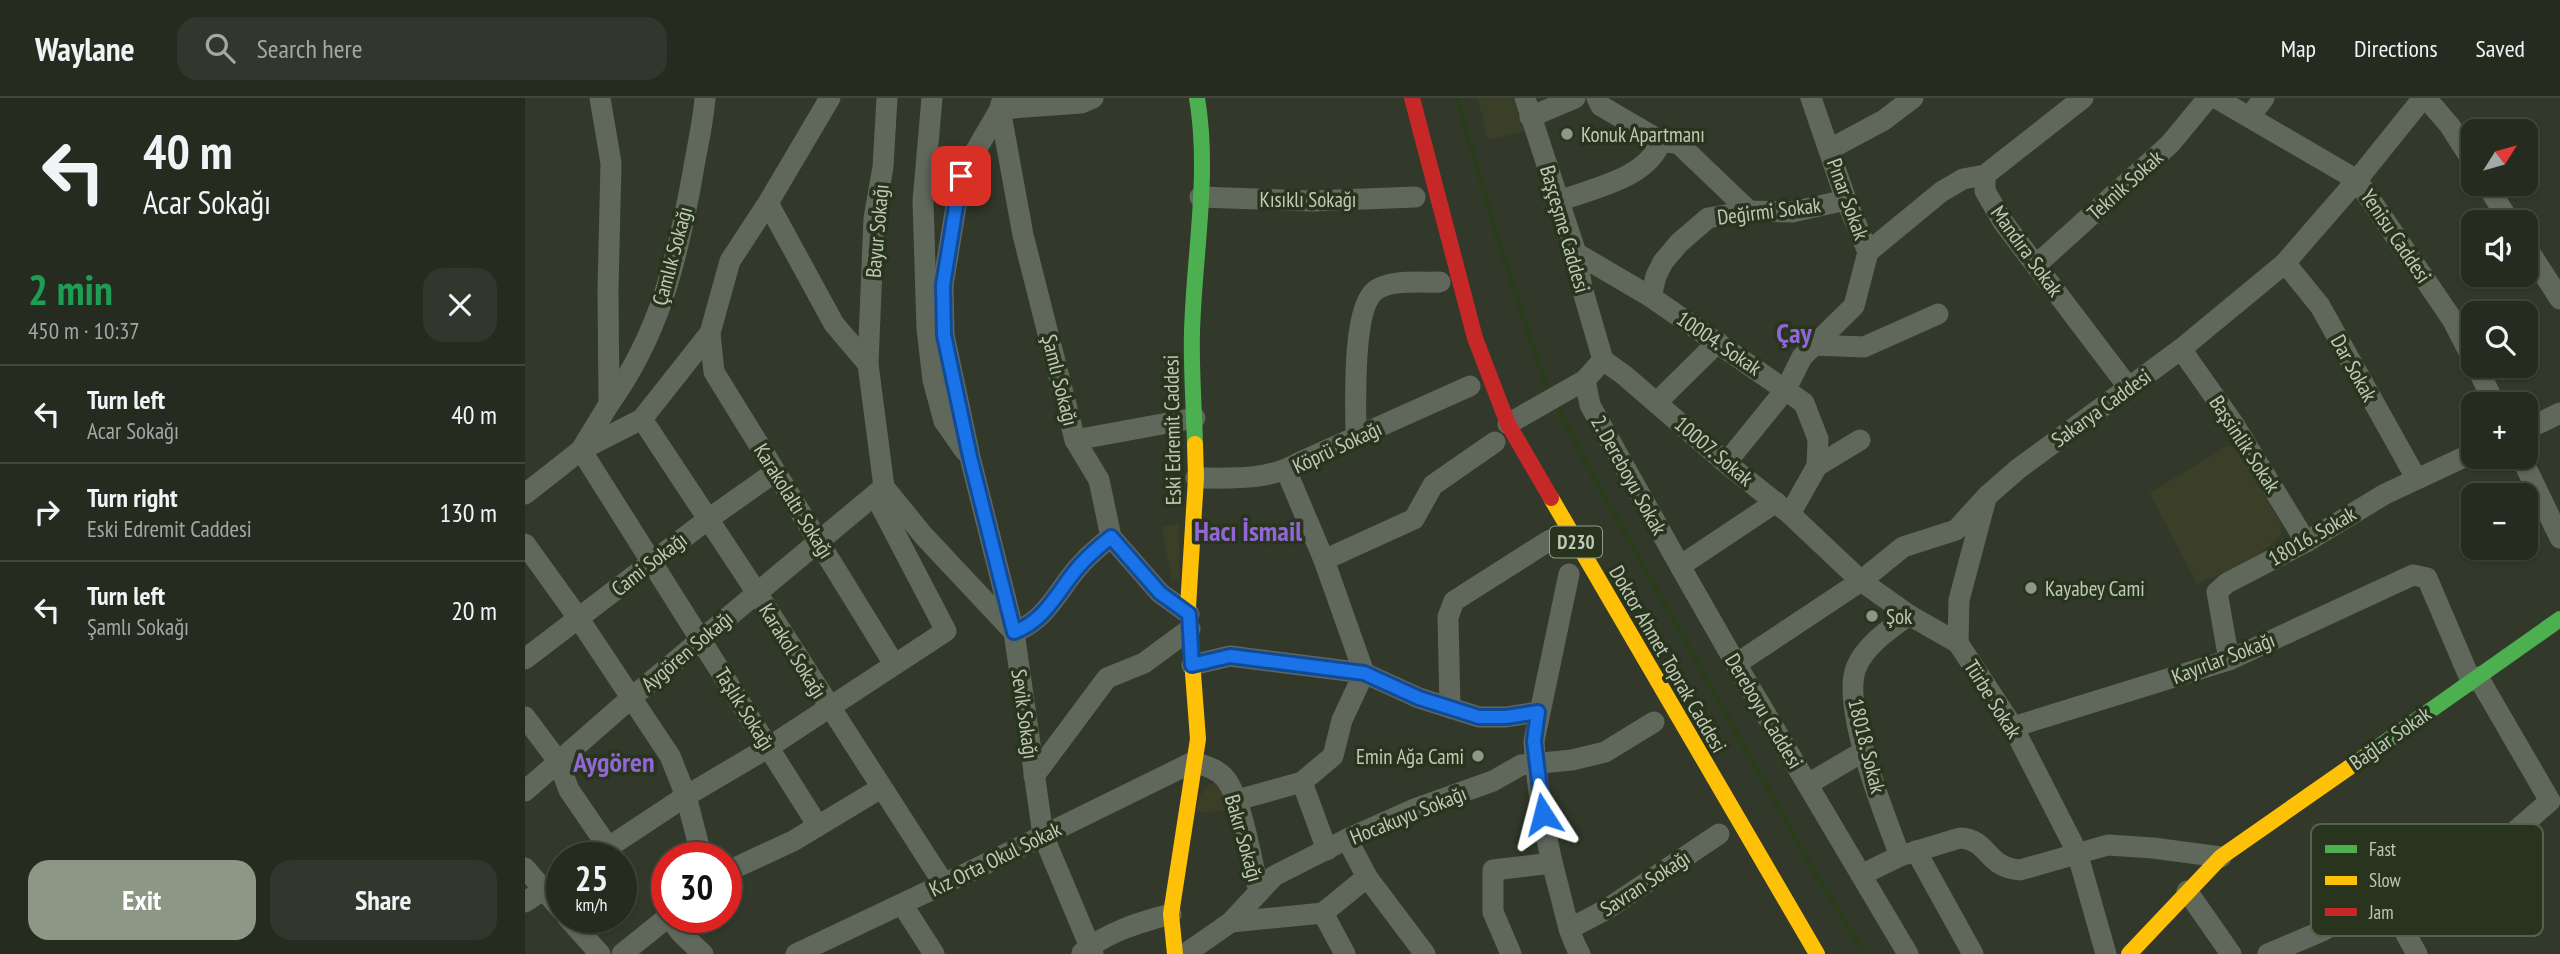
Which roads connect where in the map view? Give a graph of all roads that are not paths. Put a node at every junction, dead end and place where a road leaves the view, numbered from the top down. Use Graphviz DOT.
graph roads {
  1 [pos="600,98"];
  2 [pos="705,98"];
  3 [pos="830,98"];
  4 [pos="887,98"];
  5 [pos="932,98"];
  6 [pos="1093,98"];
  7 [pos="1197,98"];
  8 [pos="1412,98"];
  9 [pos="1575,98"];
  10 [pos="1597,98"];
  11 [pos="1811,98"];
  12 [pos="1913,98"];
  13 [pos="2083,98"];
  14 [pos="2208,98"];
  15 [pos="2216,98"];
  16 [pos="2264,98"];
  17 [pos="2425,98"];
  18 [pos="1001,104"];
  19 [pos="1527,108"];
  20 [pos="2251,116"];
  21 [pos="1661,141"];
  22 [pos="2461,143"];
  23 [pos="1830,149"];
  24 [pos="1985,175"];
  25 [pos="2357,180"];
  26 [pos="1200,197"];
  27 [pos="1415,197"];
  28 [pos="1846,200"];
  29 [pos="1559,201"];
  30 [pos="768,204"];
  31 [pos="1749,211"];
  32 [pos="1868,252"];
  33 [pos="1576,253"];
  34 [pos="2285,263"];
  35 [pos="2036,265"];
  36 [pos="2538,265"];
  37 [pos="1440,282"];
  38 [pos="1651,297"];
  39 [pos="2560,299"];
  40 [pos="1938,314"];
  41 [pos="710,334"];
  42 [pos="2461,336"];
  43 [pos="1718,342"];
  44 [pos="1813,345"];
  45 [pos="2181,349"];
  46 [pos="1604,360"];
  47 [pos="868,364"];
  48 [pos="1585,380"];
  49 [pos="1470,385"];
  50 [pos="2129,388"];
  51 [pos="1786,389"];
  52 [pos="1657,402"];
  53 [pos="609,404"];
  54 [pos="2560,413"];
  55 [pos="1195,418"];
  56 [pos="642,419"];
  57 [pos="2538,424"];
  58 [pos="1504,433"];
  59 [pos="1356,438"];
  60 [pos="1075,440"];
  61 [pos="1860,440"];
  62 [pos="581,450"];
  63 [pos="970,457"];
  64 [pos="2461,458"];
  65 [pos="1726,463"];
  66 [pos="1817,466"];
  67 [pos="2527,469"];
  68 [pos="1286,470"];
  69 [pos="775,472"];
  70 [pos="1196,478"];
  71 [pos="2416,478"];
  72 [pos="880,491"];
  73 [pos="525,494"];
  74 [pos="1987,496"];
  75 [pos="1783,508"];
  76 [pos="707,520"];
  77 [pos="1111,537"];
  78 [pos="2560,538"];
  79 [pos="2306,542"];
  80 [pos="820,543"];
  81 [pos="525,544"];
  82 [pos="1557,551"];
  83 [pos="1324,560"];
  84 [pos="652,562"];
  85 [pos="1681,566"];
  86 [pos="1861,580"];
  87 [pos="757,593"];
  88 [pos="1582,597"];
  89 [pos="1909,615"];
  90 [pos="579,619"];
  91 [pos="1189,622"];
  92 [pos="2560,622"];
  93 [pos="1014,632"];
  94 [pos="701,640"];
  95 [pos="1958,643"];
  96 [pos="525,659"];
  97 [pos="2229,660"];
  98 [pos="894,664"];
  99 [pos="1736,664"];
  100 [pos="1192,665"];
  101 [pos="1364,673"];
  102 [pos="2475,679"];
  103 [pos="631,698"];
  104 [pos="829,708"];
  105 [pos="1450,708"];
  106 [pos="1538,712"];
  107 [pos="525,717"];
  108 [pos="1654,722"];
  109 [pos="2013,727"];
  110 [pos="769,747"];
  111 [pos="1864,751"];
  112 [pos="558,761"];
  113 [pos="1193,762"];
  114 [pos="1535,764"];
  115 [pos="1034,776"];
  116 [pos="1302,782"];
  117 [pos="1808,784"];
  118 [pos="881,788"];
  119 [pos="525,792"];
  120 [pos="686,796"];
  121 [pos="1237,800"];
  122 [pos="2555,802"];
  123 [pos="2527,824"];
  124 [pos="818,826"];
  125 [pos="1719,834"];
  126 [pos="1043,835"];
  127 [pos="1347,839"];
  128 [pos="595,842"];
  129 [pos="615,842"];
  130 [pos="698,842"];
  131 [pos="1327,850"];
  132 [pos="2077,852"];
  133 [pos="1908,854"];
  134 [pos="2221,858"];
  135 [pos="1552,863"];
  136 [pos="742,866"];
  137 [pos="525,868"];
  138 [pos="1861,875"];
  139 [pos="1367,877"];
  140 [pos="944,884"];
  141 [pos="544,890"];
  142 [pos="2187,891"];
  143 [pos="546,892"];
  144 [pos="1259,892"];
  145 [pos="525,902"];
  146 [pos="902,904"];
  147 [pos="1171,914"];
  148 [pos="1323,914"];
  149 [pos="1231,922"];
  150 [pos="651,931"];
  151 [pos="582,933"];
  152 [pos="681,933"];
  153 [pos="2311,936"];
  154 [pos="1573,946"];
  155 [pos="1088,951"];
  156 [pos="600,954"];
  157 [pos="622,954"];
  158 [pos="703,954"];
  159 [pos="796,954"];
  160 [pos="934,954"];
  161 [pos="1175,954"];
  162 [pos="1185,954"];
  163 [pos="1345,954"];
  164 [pos="1425,954"];
  165 [pos="1511,954"];
  166 [pos="1817,954"];
  167 [pos="1908,954"];
  168 [pos="1973,954"];
  169 [pos="2106,954"];
  170 [pos="2129,954"];
  171 [pos="2231,954"];
  172 [pos="2268,954"];
  1 -- 53 [label="street"];
  2 -- 53 [label="street, Çamlık Sokağı"];
  3 -- 30 [label="street"];
  4 -- 47 [label="street, Bayur Sokağı"];
  5 -- 63 [label="street"];
  6 -- 18 [label="street"];
  7 -- 26 [label="main road, Eski Edremit Caddesi"];
  8 -- 58 [label="main road, Doktor Ahmet Toprak Caddesi / D230"];
  9 -- 19 [label="street"];
  10 -- 21 [label="street"];
  11 -- 23 [label="street, Pınar Sokak"];
  12 -- 23 [label="street"];
  13 -- 24 [label="street"];
  14 -- 35 [label="street, Teknik Sokak"];
  15 -- 20 [label="street, Yenisu Caddesi"];
  16 -- 20 [label="street"];
  17 -- 22 [label="street"];
  17 -- 25 [label="street, Sakarya Caddesi"];
  18 -- 60 [label="street, Şamlı Sokağı"];
  18 -- 63 [label="street, Sevik Sokağı"];
  19 -- 29 [label="street, Başçeşme Caddesi"];
  20 -- 25 [label="street, Yenisu Caddesi"];
  21 -- 29 [label="street"];
  21 -- 31 [label="street"];
  23 -- 28 [label="street, Pınar Sokak"];
  24 -- 32 [label="street"];
  24 -- 35 [label="street, Mandıra Sokak"];
  25 -- 34 [label="street, Sakarya Caddesi"];
  25 -- 42 [label="street, Yenisu Caddesi"];
  26 -- 27 [label="street, Kısıklı Sokağı"];
  26 -- 55 [label="main road, Eski Edremit Caddesi"];
  28 -- 31 [label="street, Değirmi Sokak"];
  28 -- 32 [label="street, Pınar Sokak"];
  29 -- 33 [label="street, Başçeşme Caddesi"];
  30 -- 41 [label="street"];
  30 -- 47 [label="street"];
  31 -- 38 [label="street, Değirmi Sokak"];
  32 -- 44 [label="street, Pınar Sokak"];
  33 -- 38 [label="street, 10004. Sokak"];
  33 -- 46 [label="street, Başçeşme Caddesi"];
  34 -- 45 [label="street, Sakarya Caddesi"];
  34 -- 71 [label="street, Dar Sokak"];
  35 -- 50 [label="street, Mandıra Sokak"];
  36 -- 39 [label="street"];
  37 -- 59 [label="street"];
  38 -- 43 [label="street, 10004. Sokak"];
  40 -- 44 [label="street"];
  41 -- 56 [label="street"];
  41 -- 69 [label="street, Karakolaltı Sokağı"];
  43 -- 51 [label="street, 10004. Sokak"];
  43 -- 52 [label="street"];
  44 -- 51 [label="street, Pınar Sokak"];
  45 -- 50 [label="street, Sakarya Caddesi"];
  45 -- 79 [label="street, Başsinlik Sokak"];
  46 -- 48 [label="street"];
  46 -- 52 [label="street, 10007. Sokak"];
  47 -- 72 [label="street, Bayur Sokağı"];
  48 -- 58 [label="street"];
  48 -- 85 [label="street, 2. Dereboyu Sokak"];
  49 -- 59 [label="street, Köprü Sokağı"];
  50 -- 74 [label="street, Sakarya Caddesi"];
  51 -- 65 [label="street, Pınar Sokak"];
  51 -- 66 [label="street, 10004. Sokak"];
  52 -- 65 [label="street, 10007. Sokak"];
  53 -- 62 [label="street, Çamlık Sokağı"];
  54 -- 57 [label="street"];
  55 -- 60 [label="street"];
  55 -- 70 [label="main road, Eski Edremit Caddesi"];
  56 -- 62 [label="street"];
  56 -- 76 [label="street, Karakol Sokağı"];
  58 -- 83 [label="street"];
  58 -- 166 [label="main road, Doktor Ahmet Toprak Caddesi / D230"];
  59 -- 68 [label="street, Köprü Sokağı"];
  60 -- 77 [label="street, Şamlı Sokağı"];
  61 -- 66 [label="street"];
  62 -- 73 [label="street"];
  62 -- 84 [label="street, Taşlık Sokağı"];
  63 -- 93 [label="street, Sevik Sokağı"];
  64 -- 71 [label="street, 18016. Sokak"];
  65 -- 75 [label="street, 10007. Sokak"];
  66 -- 75 [label="street"];
  67 -- 78 [label="street"];
  68 -- 70 [label="street, Köprü Sokağı"];
  68 -- 83 [label="street"];
  69 -- 76 [label="street, Cami Sokağı"];
  69 -- 80 [label="street, Karakolaltı Sokağı"];
  70 -- 91 [label="main road, Eski Edremit Caddesi"];
  71 -- 79 [label="street, 18016. Sokak"];
  72 -- 80 [label="street, Aygören Sokağı"];
  72 -- 93 [label="street"];
  72 -- 98 [label="street"];
  74 -- 86 [label="street, Sakarya Caddesi"];
  74 -- 95 [label="street, Türbe Sokak"];
  75 -- 85 [label="street"];
  75 -- 86 [label="street, 10007. Sokak"];
  76 -- 84 [label="street, Cami Sokağı"];
  76 -- 87 [label="street, Karakol Sokağı"];
  77 -- 91 [label="street, Şamlı Sokağı"];
  77 -- 93 [label="street"];
  79 -- 97 [label="street, 18016. Sokak"];
  80 -- 87 [label="street, Aygören Sokağı"];
  80 -- 98 [label="street, Karakolaltı Sokağı"];
  81 -- 90 [label="street"];
  82 -- 88 [label="main road, Doktor Ahmet Toprak Caddesi / D230"];
  82 -- 105 [label="street"];
  82 -- 106 [label="street"];
  83 -- 101 [label="street"];
  84 -- 90 [label="street, Cami Sokağı"];
  84 -- 94 [label="street, Taşlık Sokağı"];
  85 -- 99 [label="street, Dereboyu Caddesi"];
  86 -- 89 [label="street, 10007. Sokak"];
  86 -- 99 [label="street, Sakarya Caddesi"];
  87 -- 94 [label="street, Aygören Sokağı"];
  87 -- 104 [label="street, Karakol Sokağı"];
  89 -- 95 [label="street, 10007. Sokak"];
  89 -- 111 [label="street, 18018. Sokak"];
  90 -- 96 [label="street, Cami Sokağı"];
  90 -- 103 [label="street"];
  91 -- 100 [label="main road, Eski Edremit Caddesi"];
  91 -- 115 [label="street"];
  92 -- 102 [label="main road, Bağlar Sokak"];
  93 -- 115 [label="street, Sevik Sokağı"];
  94 -- 103 [label="street, Aygören Sokağı"];
  94 -- 110 [label="street, Taşlık Sokağı"];
  95 -- 109 [label="street, Türbe Sokak"];
  97 -- 102 [label="street, Kayırlar Sokağı"];
  97 -- 109 [label="street, Kayırlar Sokağı"];
  98 -- 104 [label="street"];
  99 -- 117 [label="street, Dereboyu Caddesi"];
  100 -- 101 [label="street"];
  100 -- 113 [label="main road, Eski Edremit Caddesi"];
  101 -- 105 [label="street"];
  101 -- 116 [label="street"];
  102 -- 122 [label="street"];
  102 -- 134 [label="main road, Bağlar Sokak"];
  103 -- 112 [label="street, Aygören Sokağı"];
  103 -- 120 [label="street"];
  104 -- 110 [label="street"];
  104 -- 118 [label="street, Karakol Sokağı"];
  105 -- 106 [label="street"];
  106 -- 114 [label="street"];
  107 -- 112 [label="street"];
  108 -- 114 [label="street, Hocakuyu Sokağı"];
  109 -- 132 [label="street, Türbe Sokak"];
  110 -- 120 [label="street"];
  110 -- 124 [label="street, Taşlık Sokağı"];
  111 -- 117 [label="street"];
  111 -- 133 [label="street, 18018. Sokak"];
  112 -- 119 [label="street, Aygören Sokağı"];
  112 -- 128 [label="street"];
  113 -- 121 [label="street, Bakır Sokağı"];
  113 -- 126 [label="street, Kız Orta Okul Sokak"];
  113 -- 147 [label="main road, Eski Edremit Caddesi"];
  114 -- 127 [label="street, Hocakuyu Sokağı"];
  114 -- 135 [label="street"];
  115 -- 126 [label="street, Sevik Sokağı"];
  116 -- 121 [label="street"];
  116 -- 131 [label="street"];
  117 -- 138 [label="street, Dereboyu Caddesi"];
  118 -- 124 [label="street"];
  118 -- 140 [label="street, Karakol Sokağı"];
  120 -- 129 [label="street"];
  120 -- 130 [label="street"];
  121 -- 144 [label="street, Bakır Sokağı"];
  122 -- 123 [label="street"];
  124 -- 136 [label="street"];
  125 -- 154 [label="street, Savran Sokağı"];
  126 -- 140 [label="street, Kız Orta Okul Sokak"];
  126 -- 155 [label="street, Sevik Sokağı"];
  127 -- 131 [label="street, Hocakuyu Sokağı"];
  127 -- 139 [label="street"];
  131 -- 144 [label="street, Hocakuyu Sokağı"];
  132 -- 133 [label="street"];
  132 -- 134 [label="street"];
  132 -- 169 [label="street, Türbe Sokak"];
  133 -- 138 [label="street"];
  133 -- 168 [label="street, 18018. Sokak"];
  134 -- 142 [label="main road, Bağlar Sokak"];
  135 -- 154 [label="street"];
  135 -- 165 [label="street"];
  137 -- 141 [label="street"];
  138 -- 167 [label="street, Dereboyu Caddesi"];
  139 -- 148 [label="street"];
  139 -- 164 [label="street"];
  140 -- 146 [label="street, Kız Orta Okul Sokak"];
  141 -- 143 [label="street"];
  141 -- 145 [label="street"];
  142 -- 170 [label="main road, Bağlar Sokak"];
  142 -- 171 [label="street"];
  144 -- 149 [label="street, Hocakuyu Sokağı"];
  146 -- 159 [label="street, Kız Orta Okul Sokak"];
  146 -- 160 [label="street"];
  147 -- 155 [label="street"];
  147 -- 161 [label="main road, Eski Edremit Caddesi"];
  148 -- 149 [label="street"];
  148 -- 163 [label="street"];
  149 -- 162 [label="street, Hocakuyu Sokağı"];
  150 -- 157 [label="street"];
  151 -- 156 [label="street"];
  152 -- 158 [label="street"];
  153 -- 172 [label="street"];
}
